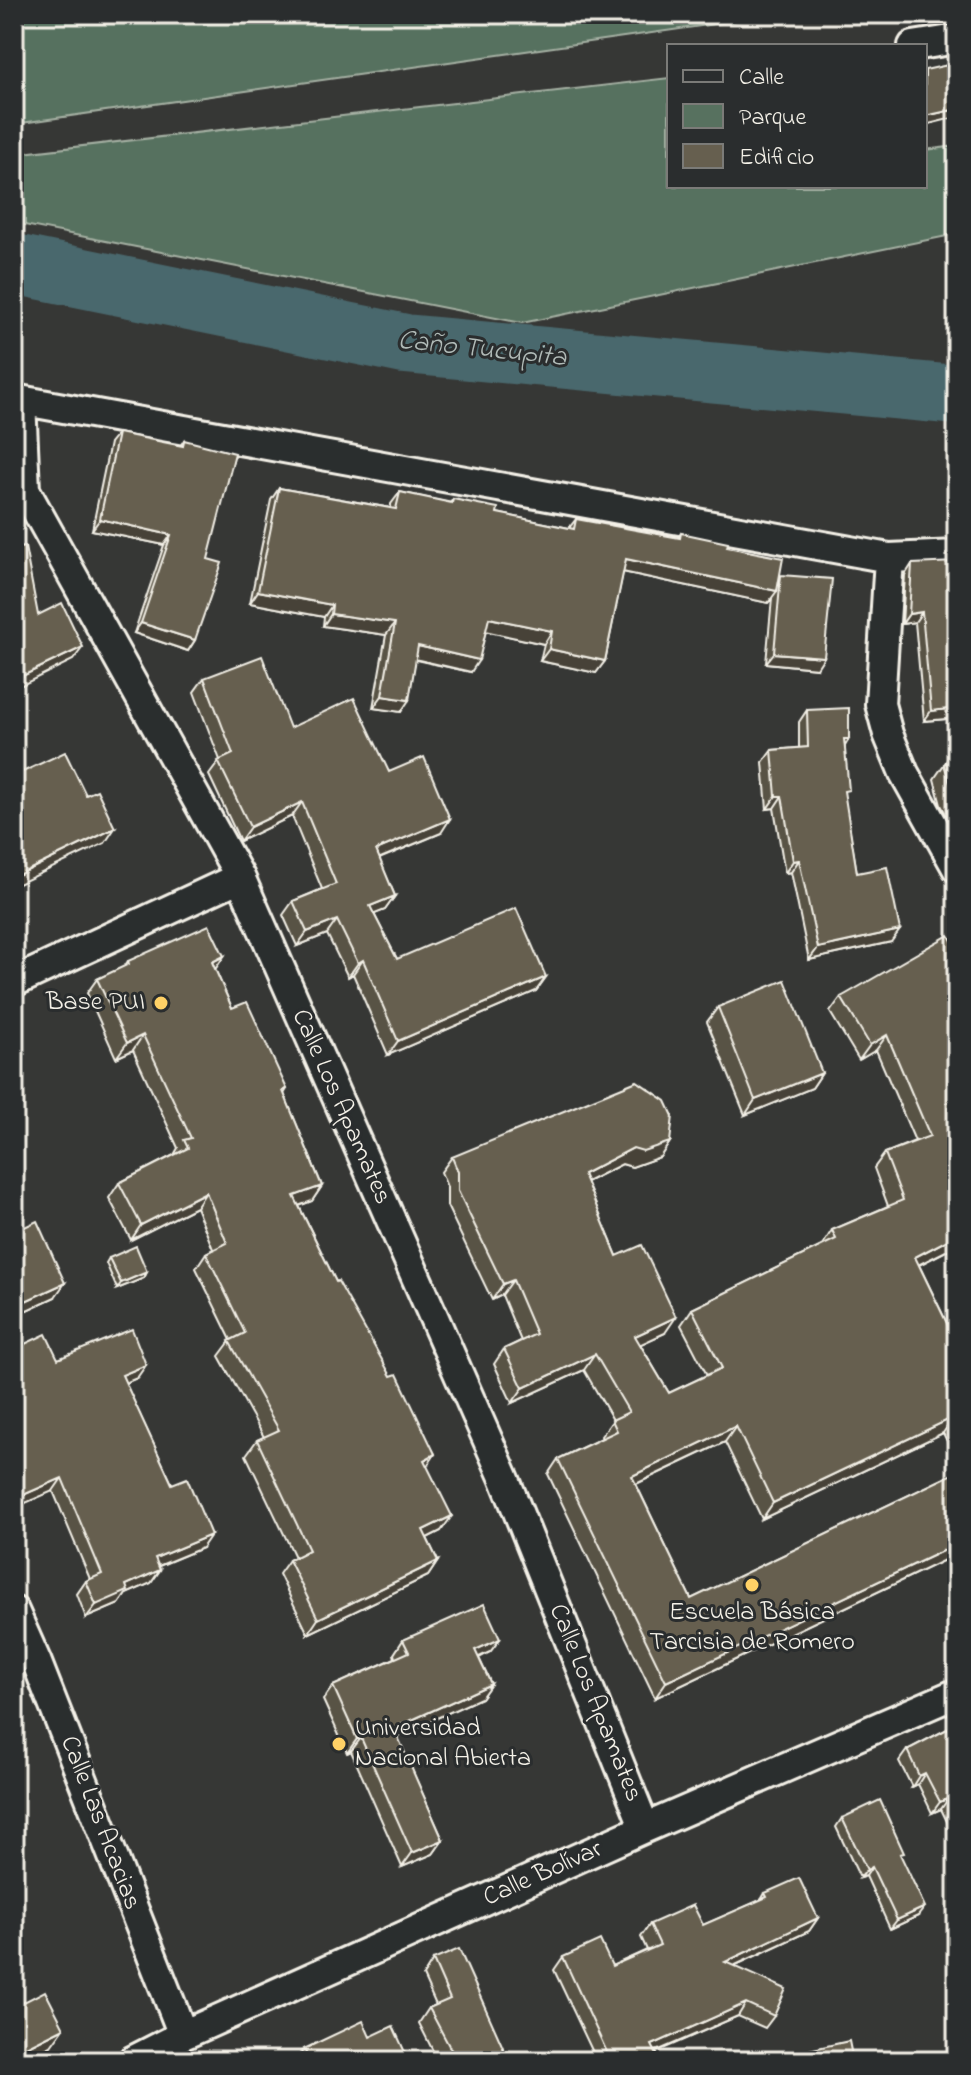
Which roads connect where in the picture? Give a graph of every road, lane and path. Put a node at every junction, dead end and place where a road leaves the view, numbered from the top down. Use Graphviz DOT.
graph roads {
  1 [pos="957,39"];
  2 [pos="926,44"];
  3 [pos="18,400"];
  4 [pos="957,555"];
  5 [pos="889,558"];
  6 [pos="957,868"];
  7 [pos="240,877"];
  8 [pos="14,982"];
  9 [pos="14,1611"];
  10 [pos="957,1693"];
  11 [pos="645,1828"];
  12 [pos="183,2035"];
  13 [pos="132,2061"];
  1 -- 2 [label="street"];
  3 -- 5 [label="street"];
  3 -- 7 [label="street, Calle Los Apamates"];
  4 -- 5 [label="street"];
  5 -- 6 [label="street"];
  7 -- 8 [label="street"];
  7 -- 11 [label="street, Calle Los Apamates"];
  9 -- 12 [label="street, Calle Las Acacias"];
  10 -- 11 [label="street, Calle Bolívar"];
  11 -- 12 [label="street, Calle Bolívar"];
  12 -- 13 [label="street, Calle Bolívar"];
}
